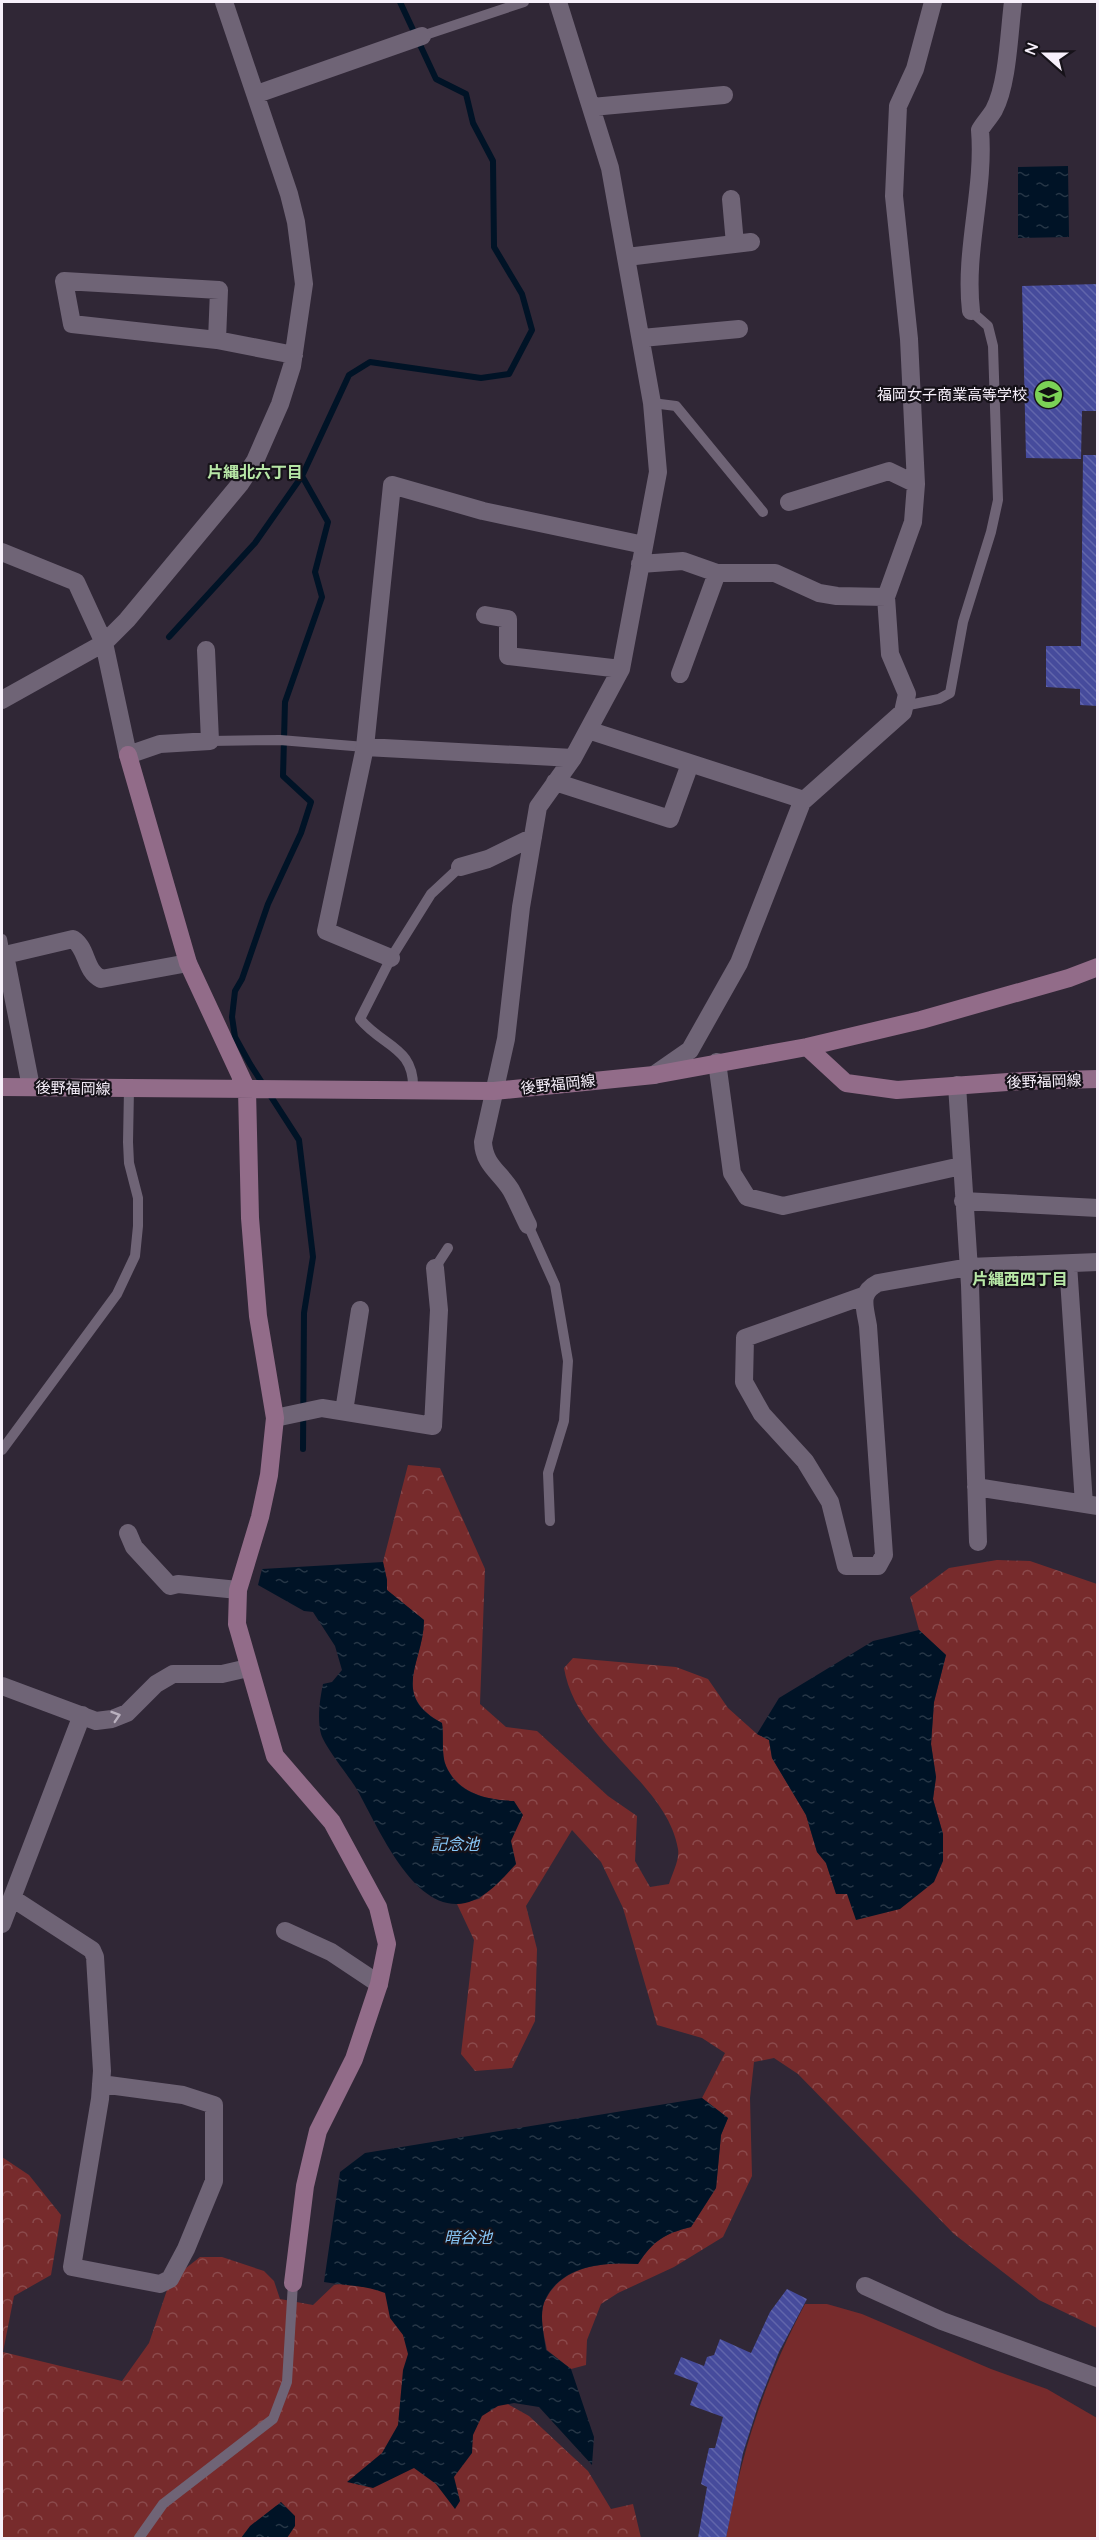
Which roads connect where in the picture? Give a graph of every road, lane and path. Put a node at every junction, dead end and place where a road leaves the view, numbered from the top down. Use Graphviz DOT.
graph roads {
  1 [pos="224,2"];
  2 [pos="524,2"];
  3 [pos="558,2"];
  4 [pos="933,2"];
  5 [pos="1012,2"];
  6 [pos="422,36"];
  7 [pos="257,94"];
  8 [pos="724,95"];
  9 [pos="592,107"];
  10 [pos="731,199"];
  11 [pos="627,257"];
  12 [pos="971,311"];
  13 [pos="740,329"];
  14 [pos="642,338"];
  15 [pos="217,340"];
  16 [pos="294,355"];
  17 [pos="652,403"];
  18 [pos="916,484"];
  19 [pos="789,502"];
  20 [pos="763,512"];
  21 [pos="644,545"];
  22 [pos="2,552"];
  23 [pos="640,564"];
  24 [pos="717,573"];
  25 [pos="886,597"];
  26 [pos="485,615"];
  27 [pos="104,643"];
  28 [pos="206,650"];
  29 [pos="621,669"];
  30 [pos="680,674"];
  31 [pos="2,700"];
  32 [pos="904,706"];
  33 [pos="588,730"];
  34 [pos="210,741"];
  35 [pos="365,747"];
  36 [pos="128,755"];
  37 [pos="573,758"];
  38 [pos="690,764"];
  39 [pos="555,782"];
  40 [pos="804,800"];
  41 [pos="533,837"];
  42 [pos="460,867"];
  43 [pos="3,947"];
  44 [pos="391,958"];
  45 [pos="188,963"];
  46 [pos="1098,967"];
  47 [pos="807,1047"];
  48 [pos="717,1062"];
  49 [pos="654,1075"];
  50 [pos="1098,1079"];
  51 [pos="957,1085"];
  52 [pos="2,1087"];
  53 [pos="31,1087"];
  54 [pos="129,1089"];
  55 [pos="247,1090"];
  56 [pos="413,1090"];
  57 [pos="494,1091"];
  58 [pos="961,1166"];
  59 [pos="963,1201"];
  60 [pos="1098,1208"];
  61 [pos="528,1225"];
  62 [pos="448,1248"];
  63 [pos="1098,1262"];
  64 [pos="1068,1264"];
  65 [pos="969,1267"];
  66 [pos="435,1268"];
  67 [pos="863,1296"];
  68 [pos="360,1310"];
  69 [pos="344,1411"];
  70 [pos="275,1418"];
  71 [pos="2,1450"];
  72 [pos="976,1487"];
  73 [pos="1091,1505"];
  74 [pos="550,1521"];
  75 [pos="128,1533"];
  76 [pos="978,1542"];
  77 [pos="237,1590"];
  78 [pos="248,1668"];
  79 [pos="2,1686"];
  80 [pos="82,1715"];
  81 [pos="12,1898"];
  82 [pos="2,1924"];
  83 [pos="285,1931"];
  84 [pos="379,1984"];
  85 [pos="101,2085"];
  86 [pos="293,2283"];
  87 [pos="864,2286"];
  88 [pos="1098,2378"];
  89 [pos="138,2538"];
  1 -- 7 [label="street"];
  2 -- 6 [label="lane"];
  3 -- 9 [label="street"];
  4 -- 18 [label="street"];
  5 -- 12 [label="street"];
  6 -- 7 [label="street"];
  7 -- 16 [label="street"];
  8 -- 9 [label="street"];
  9 -- 11 [label="street"];
  10 -- 11 [label="street"];
  11 -- 14 [label="street"];
  12 -- 32 [label="lane"];
  13 -- 14 [label="street"];
  14 -- 17 [label="street"];
  15 -- 15 [label="street"];
  15 -- 16 [label="street"];
  16 -- 27 [label="street"];
  17 -- 20 [label="lane"];
  17 -- 21 [label="street"];
  18 -- 19 [label="street"];
  18 -- 25 [label="street"];
  21 -- 23 [label="street"];
  21 -- 35 [label="street"];
  22 -- 27 [label="street"];
  23 -- 24 [label="street"];
  23 -- 29 [label="street"];
  24 -- 25 [label="street"];
  24 -- 30 [label="street"];
  25 -- 32 [label="street"];
  26 -- 29 [label="street"];
  27 -- 31 [label="street"];
  27 -- 36 [label="street"];
  28 -- 34 [label="street"];
  29 -- 33 [label="street"];
  32 -- 40 [label="street"];
  33 -- 37 [label="street"];
  33 -- 38 [label="street"];
  34 -- 35 [label="lane"];
  34 -- 36 [label="street"];
  35 -- 37 [label="street"];
  35 -- 44 [label="street"];
  36 -- 45 [label="street"];
  37 -- 39 [label="street"];
  38 -- 39 [label="street"];
  38 -- 40 [label="street"];
  39 -- 41 [label="street"];
  40 -- 49 [label="street"];
  41 -- 42 [label="street"];
  41 -- 57 [label="street"];
  42 -- 44 [label="lane"];
  43 -- 45 [label="street"];
  43 -- 53 [label="street"];
  44 -- 56 [label="lane"];
  45 -- 55 [label="street"];
  46 -- 47 [label="street"];
  47 -- 48 [label="street, 後野福岡線"];
  47 -- 51 [label="street, 後野福岡線"];
  48 -- 49 [label="street, 後野福岡線"];
  48 -- 58 [label="street"];
  49 -- 57 [label="street, 後野福岡線"];
  50 -- 51 [label="street, 後野福岡線"];
  51 -- 58 [label="street"];
  52 -- 53 [label="street, 後野福岡線"];
  53 -- 54 [label="street, 後野福岡線"];
  54 -- 55 [label="street, 後野福岡線"];
  54 -- 71 [label="lane"];
  55 -- 56 [label="street, 後野福岡線"];
  55 -- 70 [label="street"];
  56 -- 57 [label="street, 後野福岡線"];
  57 -- 61 [label="street"];
  58 -- 59 [label="street"];
  59 -- 60 [label="street"];
  59 -- 65 [label="street"];
  61 -- 74 [label="lane"];
  62 -- 66 [label="lane"];
  63 -- 64 [label="street"];
  64 -- 65 [label="street"];
  64 -- 73 [label="street"];
  65 -- 67 [label="street"];
  65 -- 72 [label="street"];
  66 -- 69 [label="street"];
  67 -- 67 [label="street"];
  68 -- 69 [label="street"];
  69 -- 70 [label="street"];
  70 -- 77 [label="street"];
  72 -- 73 [label="street"];
  72 -- 76 [label="street"];
  75 -- 77 [label="street"];
  77 -- 78 [label="street"];
  80 -- 78 [label="street, one-way"];
  78 -- 84 [label="street"];
  79 -- 80 [label="street"];
  80 -- 81 [label="street"];
  81 -- 82 [label="street"];
  81 -- 85 [label="street"];
  83 -- 84 [label="street"];
  84 -- 86 [label="street"];
  85 -- 85 [label="street"];
  86 -- 89 [label="lane"];
  87 -- 88 [label="street"];
}
